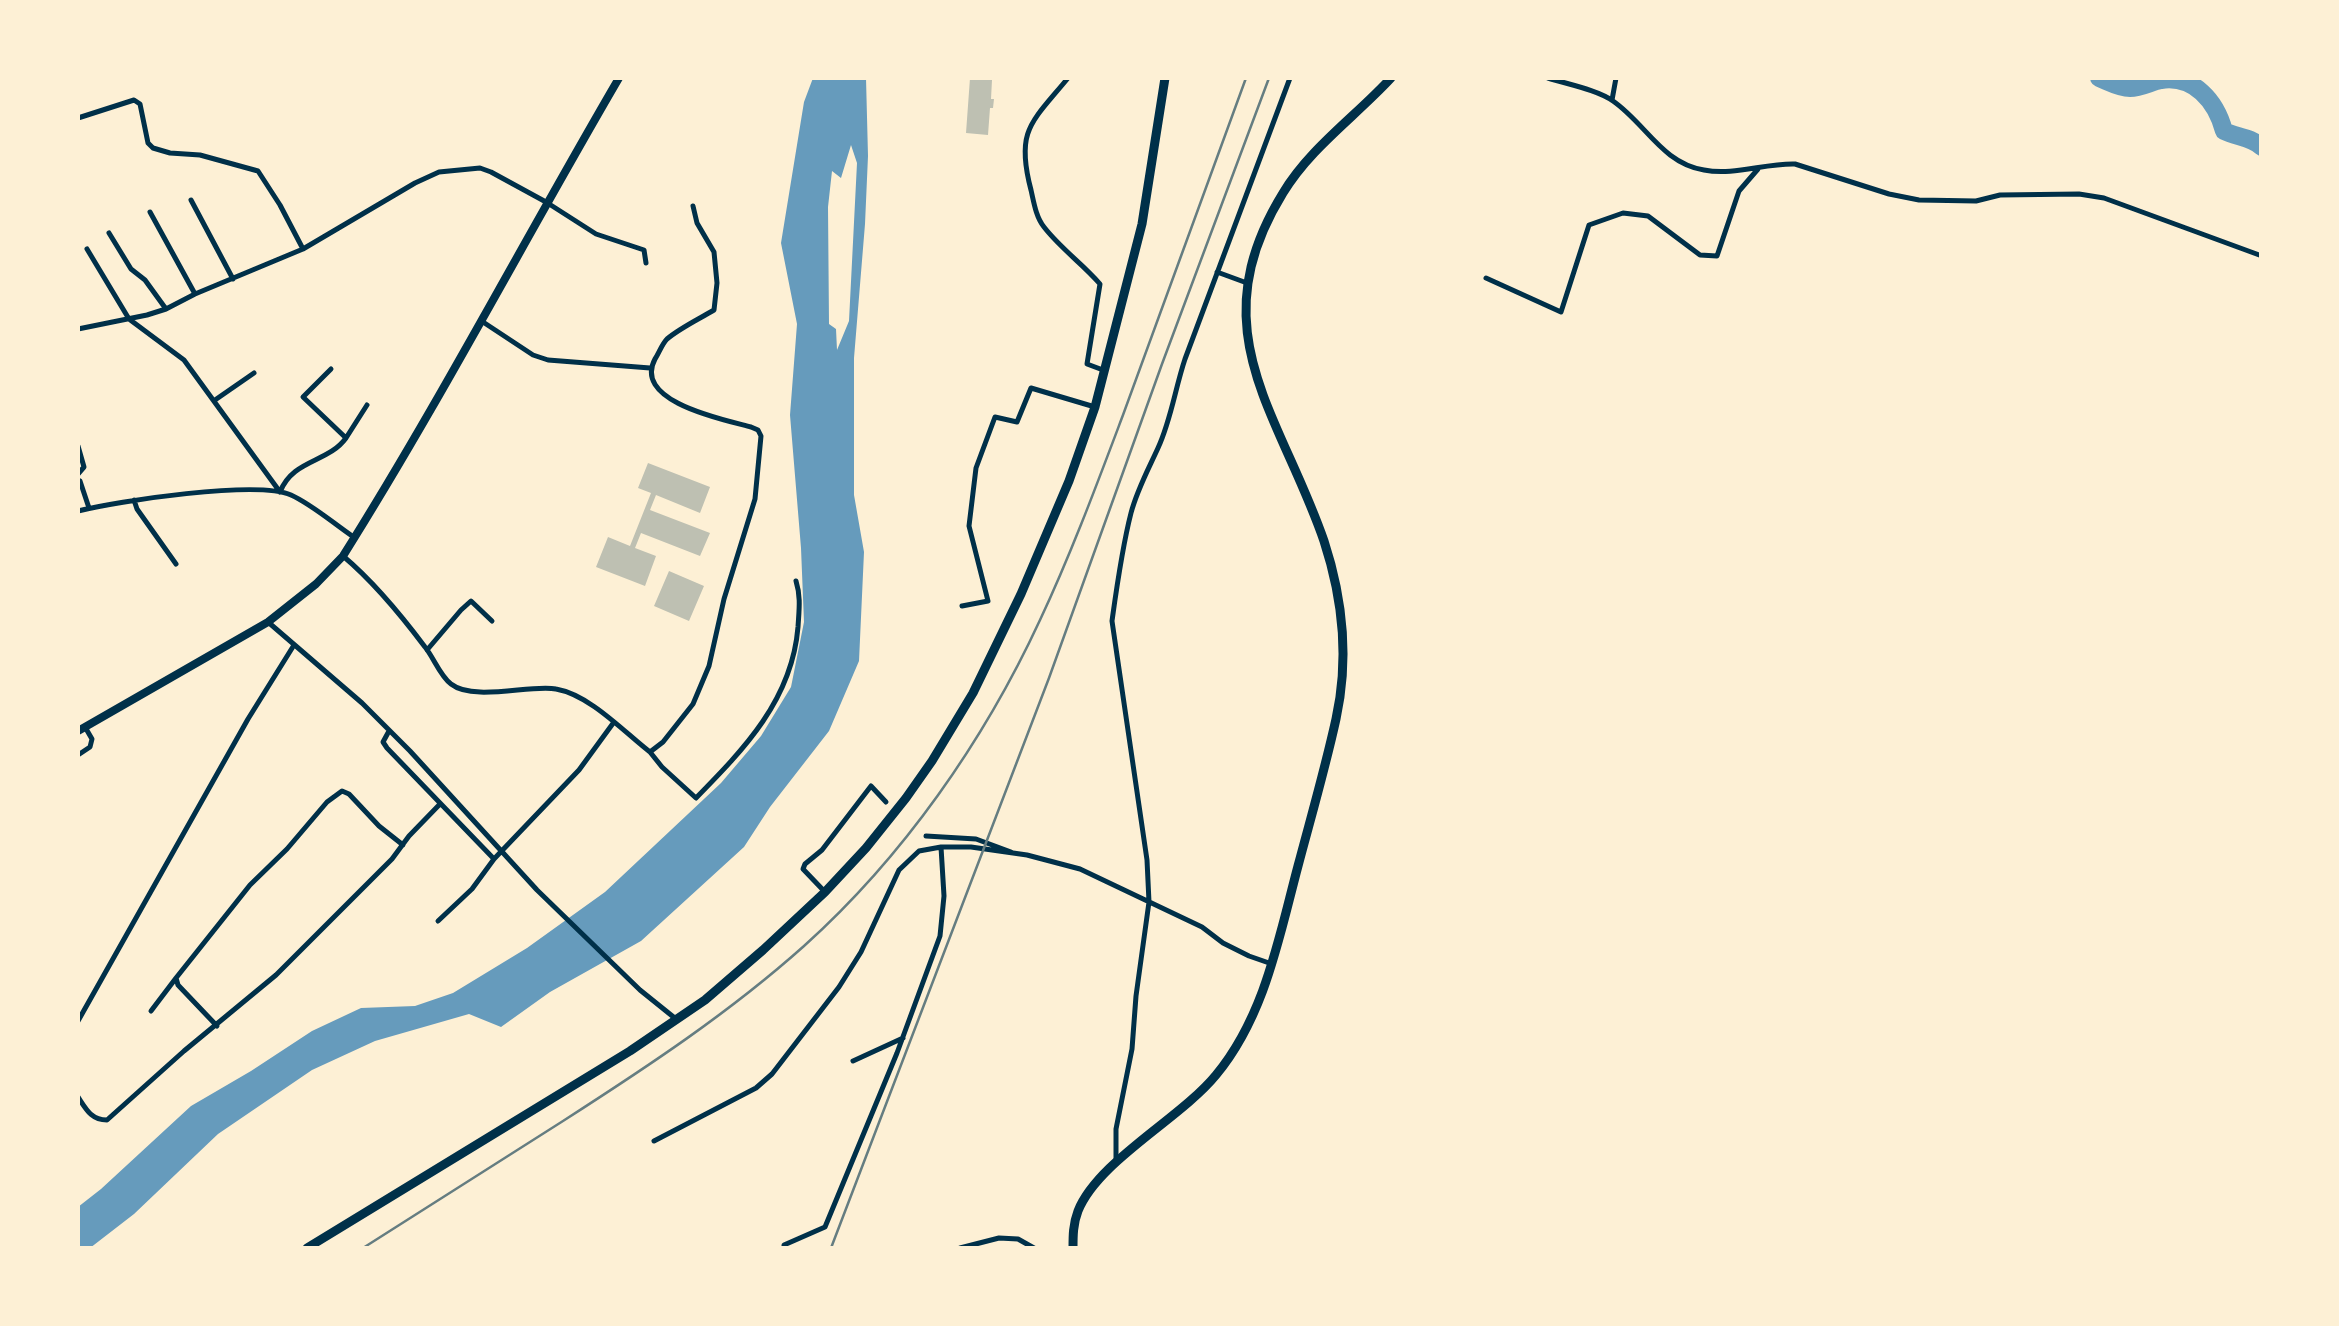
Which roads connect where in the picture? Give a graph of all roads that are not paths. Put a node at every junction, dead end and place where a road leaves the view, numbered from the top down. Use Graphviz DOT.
graph roads {
  1 [pos="619,78"];
  2 [pos="1068,78"];
  3 [pos="1165,78"];
  4 [pos="1290,78"];
  5 [pos="1391,78"];
  6 [pos="1548,78"];
  7 [pos="1616,78"];
  8 [pos="1612,100"];
  9 [pos="78,118"];
  10 [pos="1760,167"];
  11 [pos="191,200"];
  12 [pos="546,202"];
  13 [pos="693,206"];
  14 [pos="150,212"];
  15 [pos="109,233"];
  16 [pos="87,249"];
  17 [pos="303,249"];
  18 [pos="2262,256"];
  19 [pos="646,264"];
  20 [pos="1217,272"];
  21 [pos="233,278"];
  22 [pos="1486,278"];
  23 [pos="1248,284"];
  24 [pos="195,294"];
  25 [pos="166,310"];
  26 [pos="129,319"];
  27 [pos="483,322"];
  28 [pos="78,329"];
  29 [pos="650,368"];
  30 [pos="331,369"];
  31 [pos="1104,370"];
  32 [pos="254,373"];
  33 [pos="215,400"];
  34 [pos="367,405"];
  35 [pos="1095,407"];
  36 [pos="346,438"];
  37 [pos="78,446"];
  38 [pos="78,477"];
  39 [pos="280,492"];
  40 [pos="134,500"];
  41 [pos="89,508"];
  42 [pos="78,512"];
  43 [pos="354,538"];
  44 [pos="343,556"];
  45 [pos="176,564"];
  46 [pos="796,581"];
  47 [pos="962,606"];
  48 [pos="492,621"];
  49 [pos="268,622"];
  50 [pos="294,646"];
  51 [pos="428,650"];
  52 [pos="614,722"];
  53 [pos="81,729"];
  54 [pos="389,730"];
  55 [pos="650,752"];
  56 [pos="78,755"];
  57 [pos="886,802"];
  58 [pos="440,804"];
  59 [pos="926,836"];
  60 [pos="403,845"];
  61 [pos="941,847"];
  62 [pos="1014,853"];
  63 [pos="494,859"];
  64 [pos="826,892"];
  65 [pos="1149,902"];
  66 [pos="438,921"];
  67 [pos="1272,964"];
  68 [pos="176,978"];
  69 [pos="151,1012"];
  70 [pos="676,1019"];
  71 [pos="78,1021"];
  72 [pos="216,1026"];
  73 [pos="902,1038"];
  74 [pos="853,1062"];
  75 [pos="78,1097"];
  76 [pos="654,1141"];
  77 [pos="1117,1162"];
  78 [pos="307,1248"];
  79 [pos="784,1248"];
  80 [pos="960,1248"];
  81 [pos="1034,1248"];
  82 [pos="1073,1248"];
  1 -- 12 [label="main road"];
  2 -- 31 [label="street"];
  3 -- 31 [label="main road"];
  4 -- 20 [label="street"];
  5 -- 23 [label="main road"];
  6 -- 8 [label="street"];
  7 -- 8 [label="street"];
  8 -- 10 [label="street"];
  9 -- 17 [label="street"];
  10 -- 18 [label="street"];
  10 -- 22 [label="street"];
  11 -- 21 [label="street"];
  12 -- 17 [label="street"];
  12 -- 19 [label="street"];
  12 -- 27 [label="main road"];
  13 -- 29 [label="street"];
  14 -- 24 [label="street"];
  15 -- 25 [label="street"];
  16 -- 26 [label="street"];
  17 -- 21 [label="street"];
  20 -- 23 [label="street"];
  20 -- 65 [label="street"];
  21 -- 24 [label="street"];
  23 -- 67 [label="main road"];
  24 -- 25 [label="street"];
  25 -- 26 [label="street"];
  26 -- 28 [label="street"];
  26 -- 33 [label="street"];
  27 -- 29 [label="street"];
  27 -- 43 [label="main road"];
  29 -- 55 [label="street"];
  30 -- 36 [label="street"];
  31 -- 35 [label="main road"];
  32 -- 33 [label="street"];
  33 -- 39 [label="street"];
  34 -- 36 [label="street"];
  35 -- 47 [label="street"];
  35 -- 64 [label="main road"];
  36 -- 39 [label="street"];
  37 -- 38 [label="street"];
  38 -- 41 [label="street"];
  39 -- 40 [label="street"];
  39 -- 43 [label="street"];
  40 -- 41 [label="street"];
  40 -- 45 [label="street"];
  41 -- 42 [label="street"];
  43 -- 44 [label="main road"];
  44 -- 49 [label="main road"];
  44 -- 51 [label="street"];
  46 -- 55 [label="street"];
  48 -- 51 [label="street"];
  49 -- 50 [label="street"];
  49 -- 53 [label="main road"];
  50 -- 54 [label="street"];
  50 -- 71 [label="street"];
  51 -- 52 [label="street"];
  52 -- 55 [label="street"];
  52 -- 63 [label="street"];
  53 -- 56 [label="street"];
  54 -- 58 [label="street"];
  54 -- 70 [label="street"];
  57 -- 64 [label="street"];
  58 -- 60 [label="street"];
  58 -- 63 [label="street"];
  59 -- 62 [label="street"];
  60 -- 68 [label="street"];
  60 -- 72 [label="street"];
  61 -- 62 [label="street"];
  61 -- 73 [label="street"];
  61 -- 76 [label="street"];
  62 -- 65 [label="street"];
  63 -- 66 [label="street"];
  64 -- 70 [label="main road"];
  65 -- 67 [label="street"];
  65 -- 77 [label="street"];
  67 -- 77 [label="main road"];
  68 -- 69 [label="street"];
  68 -- 72 [label="street"];
  70 -- 78 [label="main road"];
  72 -- 75 [label="street"];
  73 -- 74 [label="street"];
  73 -- 79 [label="street"];
  77 -- 82 [label="main road"];
  80 -- 81 [label="street"];
}
